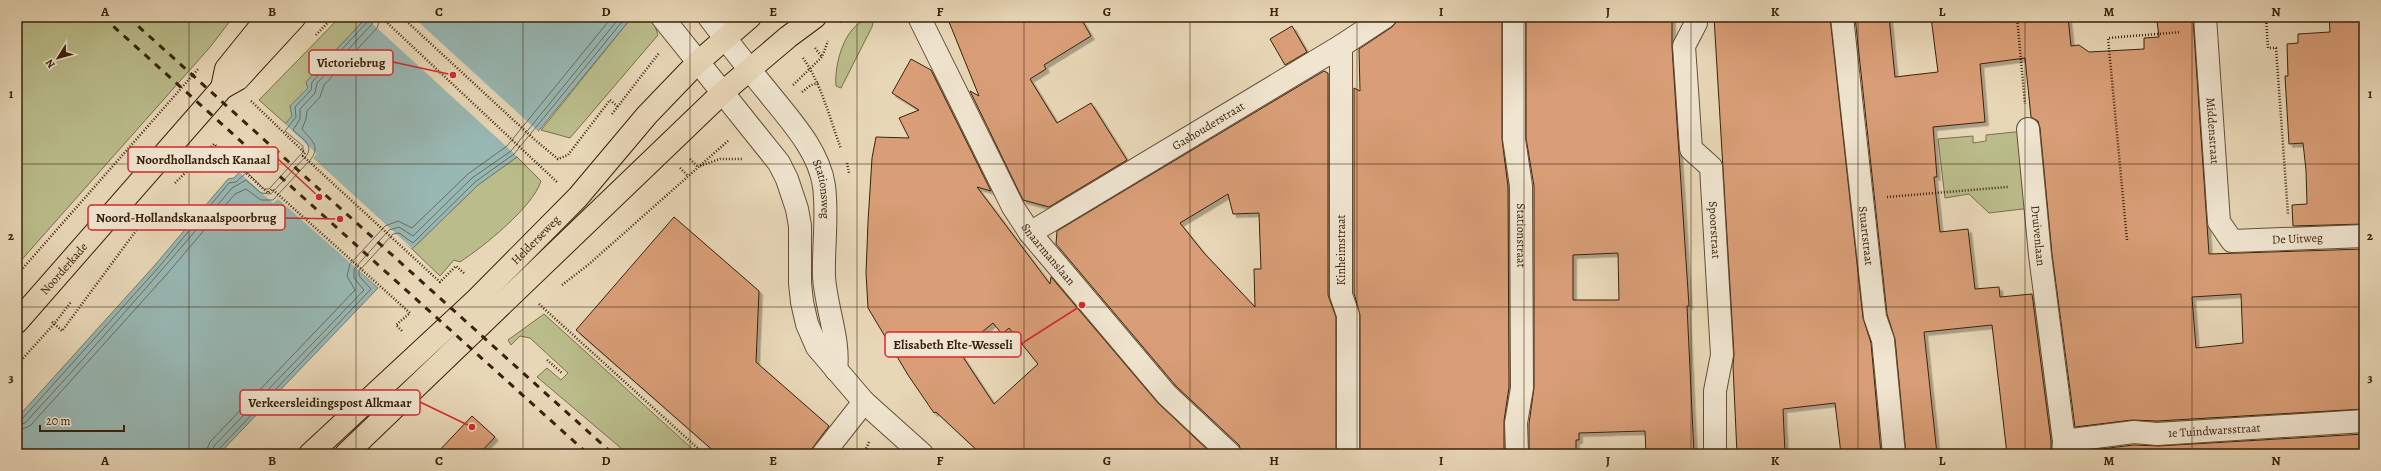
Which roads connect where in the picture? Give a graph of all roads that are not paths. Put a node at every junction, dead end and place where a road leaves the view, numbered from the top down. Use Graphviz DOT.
graph roads {
  1 [pos="268,17"];
  2 [pos="295,17"];
  3 [pos="662,17"];
  4 [pos="709,17"];
  5 [pos="750,17"];
  6 [pos="815,17"];
  7 [pos="919,17"];
  8 [pos="1385,17"];
  9 [pos="1514,17"];
  10 [pos="1696,17"];
  11 [pos="1842,17"];
  12 [pos="2205,24"];
  13 [pos="724,38"];
  14 [pos="1341,46"];
  15 [pos="697,63"];
  16 [pos="749,69"];
  17 [pos="222,88"];
  18 [pos="722,94"];
  19 [pos="2028,129"];
  20 [pos="1030,233"];
  21 [pos="2364,236"];
  22 [pos="2232,241"];
  23 [pos="17,322"];
  24 [pos="836,370"];
  25 [pos="864,402"];
  26 [pos="2364,421"];
  27 [pos="900,446"];
  28 [pos="2064,448"];
  29 [pos="310,454"];
  30 [pos="346,454"];
  31 [pos="822,454"];
  32 [pos="922,454"];
  33 [pos="1230,454"];
  34 [pos="1348,454"];
  35 [pos="1517,454"];
  36 [pos="1715,454"];
  37 [pos="1894,454"];
  1 -- 17 [label="main road, Noorderkade"];
  2 -- 17 [label="main road, Noorderkade"];
  3 -- 15 [label="street"];
  4 -- 13 [label="street, Stationsweg"];
  5 -- 13 [label="main road, Helderseweg"];
  6 -- 16 [label="main road"];
  7 -- 20 [label="street, Snaarmanslaan"];
  8 -- 14 [label="street, Gashouderstraat"];
  9 -- 35 [label="street, Stationstraat"];
  10 -- 36 [label="street, Spoorstraat"];
  11 -- 37 [label="street, Stuartstraat"];
  12 -- 22 [label="street, Middenstraat"];
  13 -- 15 [label="main road, Helderseweg"];
  13 -- 16 [label="street, Stationsweg"];
  14 -- 20 [label="street, Gashouderstraat"];
  14 -- 34 [label="street, Kinheimstraat"];
  15 -- 18 [label="street"];
  15 -- 29 [label="main road, Helderseweg"];
  16 -- 18 [label="main road, Helderseweg"];
  16 -- 24 [label="street, Stationsweg"];
  17 -- 23 [label="main road, Noorderkade"];
  18 -- 24 [label="street"];
  18 -- 30 [label="main road, Helderseweg"];
  19 -- 28 [label="street, Druivenlaan"];
  20 -- 33 [label="street, Snaarmanslaan"];
  21 -- 22 [label="street, De Uitweg"];
  24 -- 25 [label="street"];
  25 -- 27 [label="street"];
  25 -- 31 [label="street"];
  26 -- 28 [label="street, 1e Tuindwarsstraat"];
  27 -- 32 [label="street"];
}
